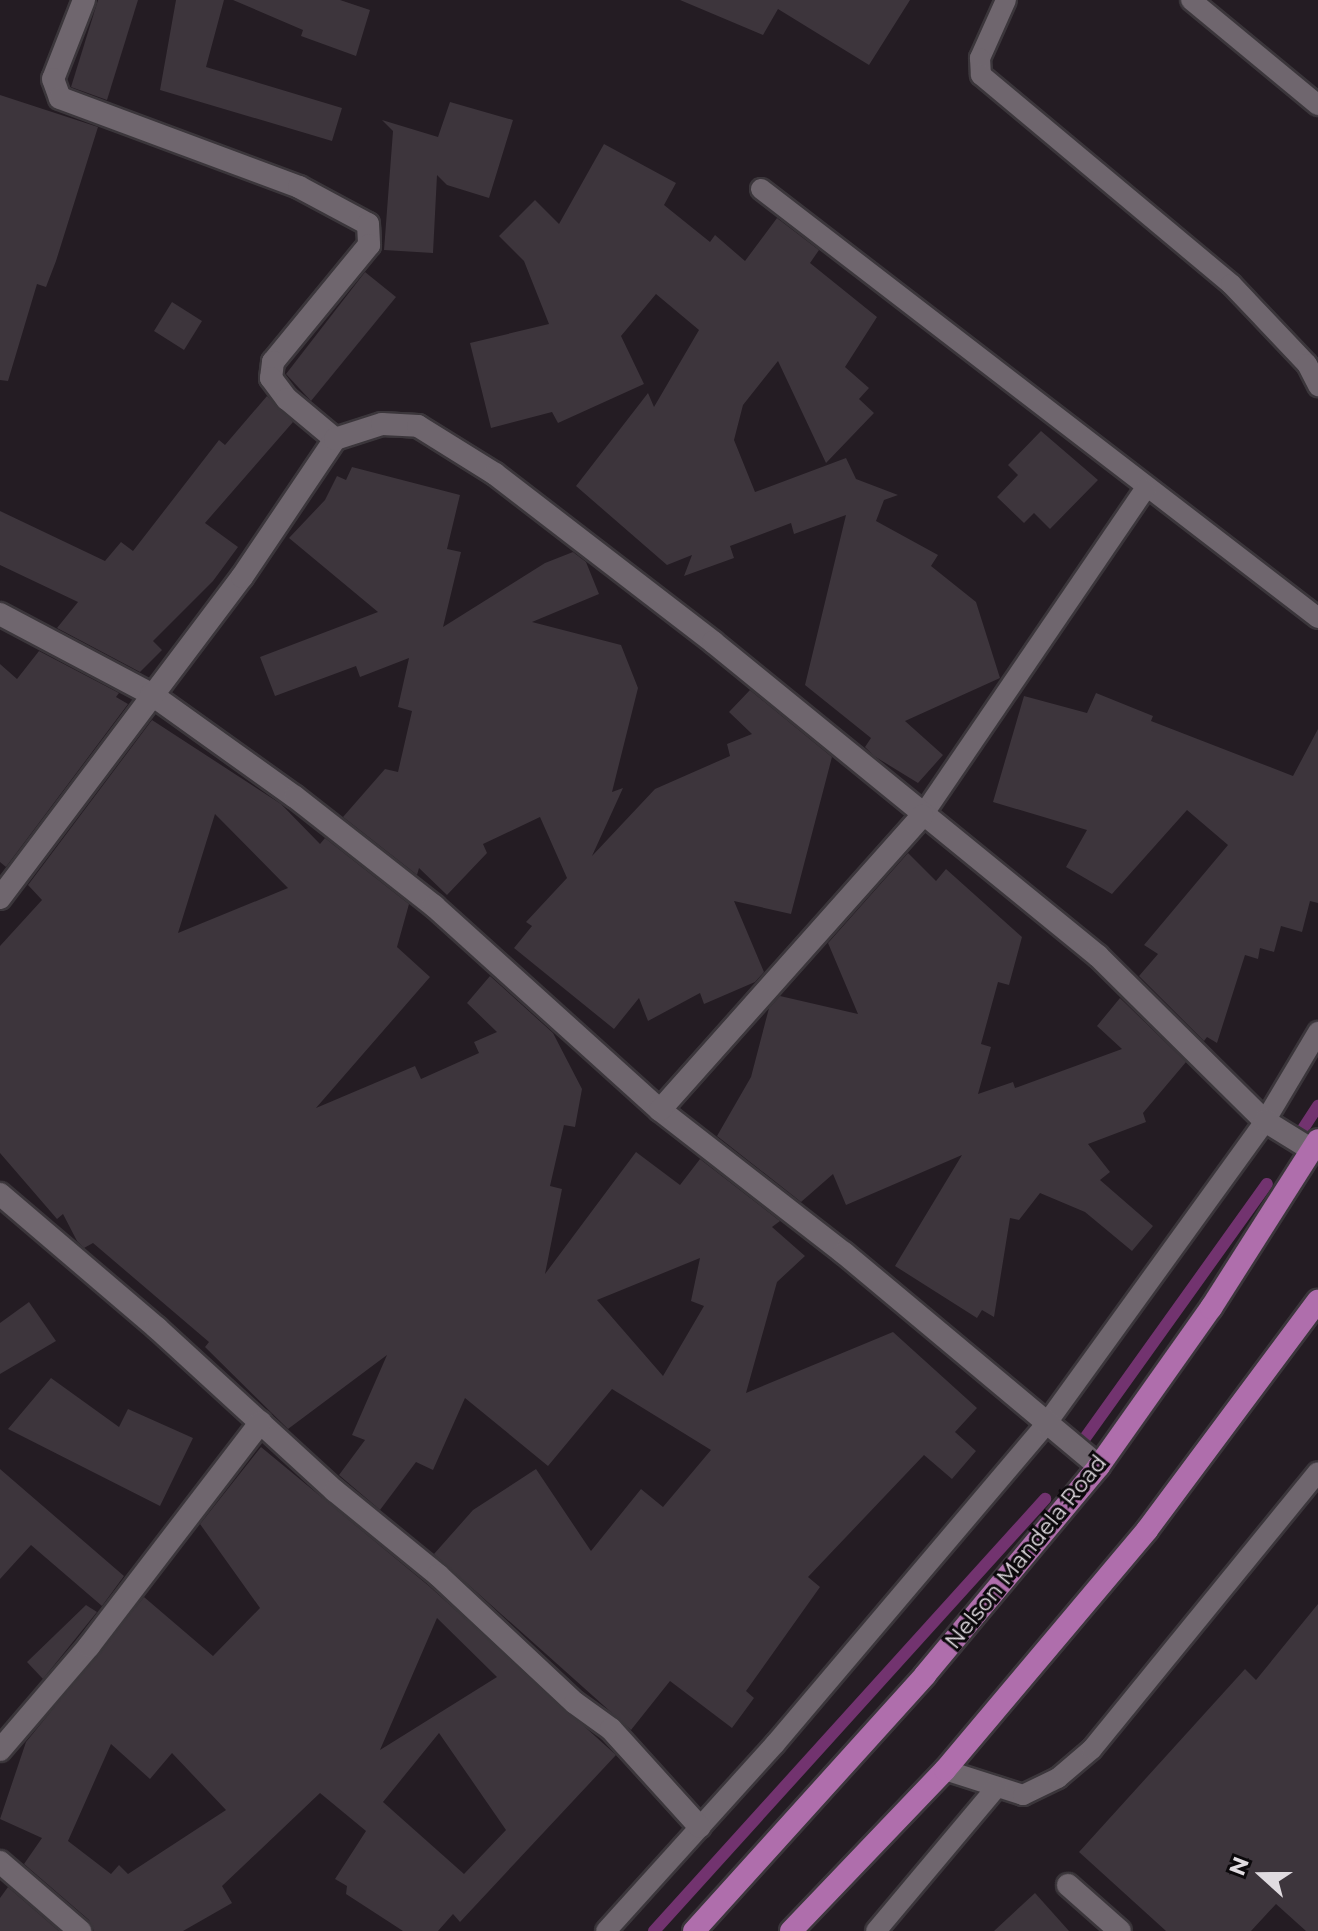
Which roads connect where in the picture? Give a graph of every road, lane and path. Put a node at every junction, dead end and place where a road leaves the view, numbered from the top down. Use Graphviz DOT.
graph roads {
  1 [pos="84,0"];
  2 [pos="1006,0"];
  3 [pos="1191,0"];
  4 [pos="1318,105"];
  5 [pos="761,189"];
  6 [pos="1318,386"];
  7 [pos="335,439"];
  8 [pos="1145,489"];
  9 [pos="0,614"];
  10 [pos="1318,618"];
  11 [pos="151,694"];
  12 [pos="922,816"];
  13 [pos="0,898"];
  14 [pos="1318,1032"];
  15 [pos="660,1110"];
  16 [pos="1265,1121"];
  17 [pos="1315,1145"];
  18 [pos="0,1194"];
  19 [pos="1318,1301"];
  20 [pos="261,1422"];
  21 [pos="1046,1424"];
  22 [pos="1099,1466"];
  23 [pos="1318,1472"];
  24 [pos="0,1750"];
  25 [pos="945,1770"];
  26 [pos="997,1787"];
  27 [pos="700,1827"];
  28 [pos="0,1862"];
  29 [pos="1068,1885"];
  30 [pos="80,1931"];
  31 [pos="606,1931"];
  32 [pos="694,1931"];
  33 [pos="791,1931"];
  34 [pos="876,1931"];
  35 [pos="1120,1931"];
  1 -- 7 [label="street"];
  2 -- 6 [label="lane"];
  3 -- 4 [label="lane"];
  5 -- 8 [label="lane"];
  7 -- 11 [label="street"];
  7 -- 12 [label="street"];
  8 -- 10 [label="lane"];
  8 -- 12 [label="lane"];
  9 -- 11 [label="street"];
  11 -- 13 [label="street"];
  11 -- 15 [label="street"];
  12 -- 15 [label="street"];
  12 -- 16 [label="street"];
  14 -- 16 [label="lane"];
  15 -- 21 [label="street"];
  16 -- 17 [label="street"];
  16 -- 21 [label="lane"];
  17 -- 22 [label="main road, Nelson Mandela Road"];
  18 -- 20 [label="street"];
  19 -- 25 [label="main road"];
  20 -- 24 [label="street"];
  20 -- 27 [label="street"];
  21 -- 22 [label="street"];
  21 -- 27 [label="lane"];
  22 -- 32 [label="main road, Nelson Mandela Road"];
  23 -- 26 [label="lane"];
  25 -- 26 [label="lane"];
  25 -- 33 [label="main road"];
  26 -- 34 [label="lane"];
  27 -- 31 [label="lane"];
  28 -- 30 [label="street"];
  29 -- 35 [label="street"];
}
